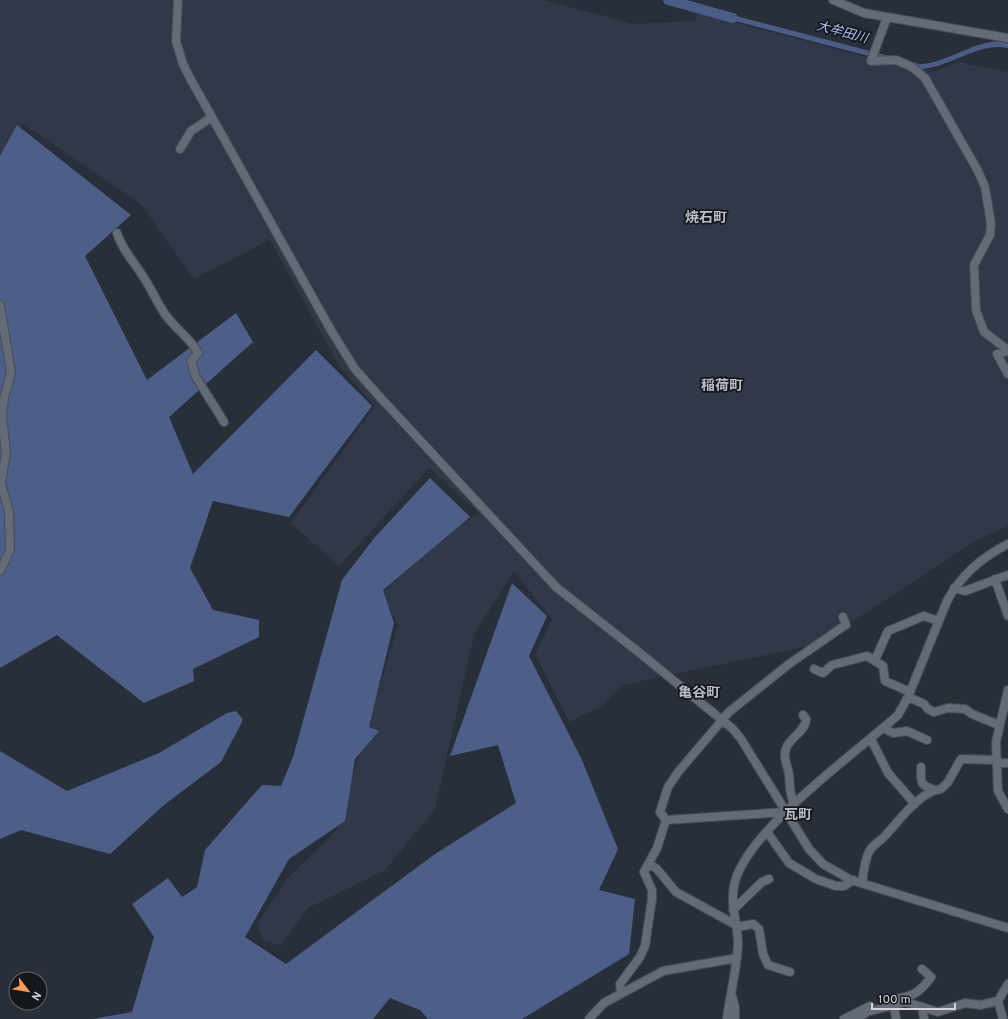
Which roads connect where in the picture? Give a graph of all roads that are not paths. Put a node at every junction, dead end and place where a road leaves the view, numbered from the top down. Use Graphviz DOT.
graph roads {
  1 [pos="178,0"];
  2 [pos="833,0"];
  3 [pos="846,2"];
  4 [pos="886,20"];
  5 [pos="1008,38"];
  6 [pos="212,117"];
  7 [pos="180,149"];
  8 [pos="117,233"];
  9 [pos="0,305"];
  10 [pos="1008,350"];
  11 [pos="1008,374"];
  12 [pos="224,422"];
  13 [pos="1008,544"];
  14 [pos="0,571"];
  15 [pos="1008,575"];
  16 [pos="995,579"];
  17 [pos="954,588"];
  18 [pos="1008,616"];
  19 [pos="843,617"];
  20 [pos="938,622"];
  21 [pos="875,660"];
  22 [pos="814,670"];
  23 [pos="1008,690"];
  24 [pos="909,694"];
  25 [pos="803,715"];
  26 [pos="722,719"];
  27 [pos="999,725"];
  28 [pos="883,728"];
  29 [pos="871,739"];
  30 [pos="927,740"];
  31 [pos="997,761"];
  32 [pos="1008,763"];
  33 [pos="921,767"];
  34 [pos="935,790"];
  35 [pos="794,804"];
  36 [pos="915,804"];
  37 [pos="1008,809"];
  38 [pos="785,812"];
  39 [pos="666,820"];
  40 [pos="767,832"];
  41 [pos="649,864"];
  42 [pos="769,879"];
  43 [pos="853,880"];
  44 [pos="862,883"];
  45 [pos="733,910"];
  46 [pos="736,926"];
  47 [pos="1008,928"];
  48 [pos="737,958"];
  49 [pos="922,969"];
  50 [pos="790,972"];
  51 [pos="1008,984"];
  52 [pos="621,992"];
  53 [pos="731,993"];
  54 [pos="998,1001"];
  55 [pos="894,1006"];
  56 [pos="922,1007"];
  57 [pos="847,1018"];
  58 [pos="589,1019"];
  59 [pos="727,1019"];
  60 [pos="735,1019"];
  61 [pos="857,1019"];
  62 [pos="896,1019"];
  63 [pos="924,1019"];
  64 [pos="1003,1019"];
  1 -- 6 [label="street"];
  2 -- 3 [label="street"];
  3 -- 5 [label="street"];
  4 -- 10 [label="street"];
  6 -- 7 [label="street"];
  6 -- 26 [label="street"];
  8 -- 12 [label="street"];
  9 -- 14 [label="street"];
  10 -- 11 [label="street"];
  13 -- 17 [label="street"];
  15 -- 16 [label="street"];
  16 -- 17 [label="street"];
  16 -- 18 [label="street"];
  17 -- 20 [label="street"];
  19 -- 26 [label="street"];
  20 -- 21 [label="street"];
  20 -- 24 [label="street"];
  21 -- 22 [label="street"];
  21 -- 24 [label="street"];
  23 -- 27 [label="street"];
  24 -- 27 [label="street"];
  24 -- 28 [label="street"];
  25 -- 35 [label="street"];
  26 -- 38 [label="street"];
  26 -- 39 [label="street"];
  27 -- 31 [label="street"];
  28 -- 29 [label="street"];
  28 -- 30 [label="street"];
  29 -- 35 [label="street"];
  29 -- 36 [label="street"];
  31 -- 32 [label="street"];
  31 -- 34 [label="street"];
  31 -- 37 [label="street"];
  33 -- 34 [label="street"];
  34 -- 36 [label="street"];
  35 -- 38 [label="street"];
  36 -- 44 [label="street"];
  38 -- 39 [label="street"];
  38 -- 40 [label="street"];
  38 -- 43 [label="street"];
  39 -- 41 [label="street"];
  40 -- 43 [label="street"];
  40 -- 45 [label="street"];
  41 -- 46 [label="street"];
  41 -- 52 [label="street"];
  42 -- 45 [label="street"];
  43 -- 44 [label="street"];
  44 -- 47 [label="street"];
  45 -- 46 [label="street"];
  46 -- 48 [label="street"];
  46 -- 50 [label="street"];
  48 -- 52 [label="street"];
  48 -- 53 [label="street"];
  49 -- 57 [label="street"];
  51 -- 54 [label="street"];
  52 -- 58 [label="street"];
  53 -- 59 [label="street"];
  53 -- 60 [label="street"];
  54 -- 56 [label="street"];
  54 -- 64 [label="street"];
  55 -- 56 [label="street"];
  55 -- 61 [label="street"];
  55 -- 62 [label="street"];
  56 -- 63 [label="street"];
}
